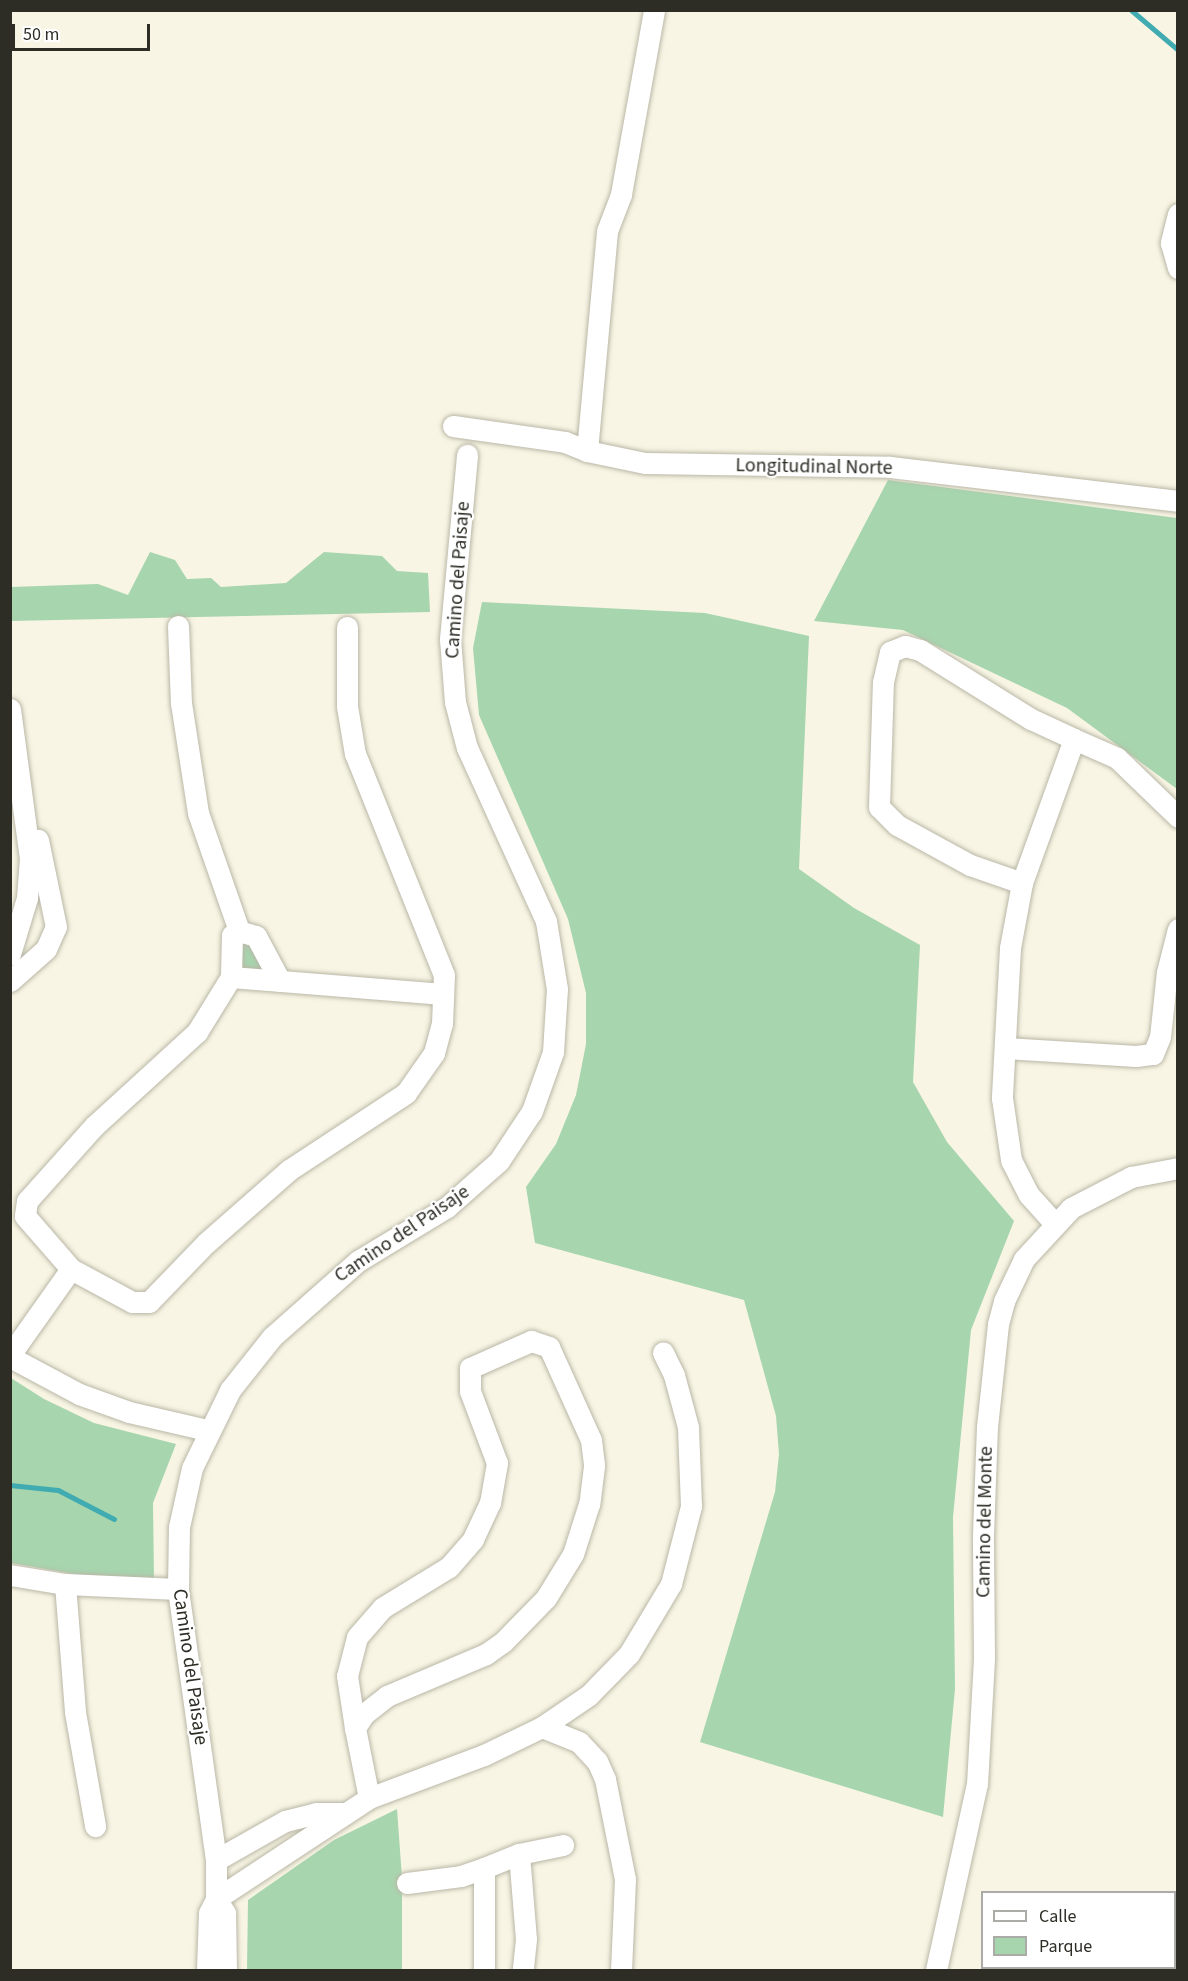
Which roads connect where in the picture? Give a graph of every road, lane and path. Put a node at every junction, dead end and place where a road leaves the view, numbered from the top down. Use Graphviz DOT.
graph roads {
  1 [pos="654,10"];
  2 [pos="1178,214"];
  3 [pos="1178,268"];
  4 [pos="453,426"];
  5 [pos="587,451"];
  6 [pos="467,455"];
  7 [pos="1178,501"];
  8 [pos="178,626"];
  9 [pos="347,627"];
  10 [pos="10,709"];
  11 [pos="1074,739"];
  12 [pos="27,817"];
  13 [pos="1178,817"];
  14 [pos="1022,884"];
  15 [pos="1178,929"];
  16 [pos="239,931"];
  17 [pos="10,954"];
  18 [pos="231,977"];
  19 [pos="10,981"];
  20 [pos="280,981"];
  21 [pos="443,994"];
  22 [pos="1005,1048"];
  23 [pos="1178,1168"];
  24 [pos="1054,1223"];
  25 [pos="71,1269"];
  26 [pos="663,1352"];
  27 [pos="10,1356"];
  28 [pos="207,1430"];
  29 [pos="10,1575"];
  30 [pos="65,1584"];
  31 [pos="178,1589"];
  32 [pos="542,1727"];
  33 [pos="355,1728"];
  34 [pos="369,1798"];
  35 [pos="346,1813"];
  36 [pos="95,1826"];
  37 [pos="563,1845"];
  38 [pos="519,1854"];
  39 [pos="216,1860"];
  40 [pos="484,1868"];
  41 [pos="407,1883"];
  42 [pos="216,1899"];
  43 [pos="207,1971"];
  44 [pos="226,1971"];
  45 [pos="484,1971"];
  46 [pos="523,1971"];
  47 [pos="621,1971"];
  48 [pos="936,1971"];
  1 -- 5 [label="street"];
  2 -- 3 [label="street"];
  4 -- 5 [label="street, Longitudinal Norte"];
  5 -- 7 [label="street, Longitudinal Norte"];
  6 -- 28 [label="street, Camino del Paisaje"];
  8 -- 16 [label="street"];
  9 -- 21 [label="street"];
  10 -- 12 [label="street"];
  11 -- 13 [label="street"];
  11 -- 14 [label="street"];
  11 -- 14 [label="street"];
  12 -- 17 [label="street"];
  12 -- 19 [label="street"];
  14 -- 22 [label="street"];
  15 -- 22 [label="street"];
  16 -- 18 [label="street"];
  16 -- 20 [label="street"];
  18 -- 20 [label="street"];
  18 -- 25 [label="street"];
  20 -- 21 [label="street"];
  21 -- 25 [label="street"];
  22 -- 24 [label="street"];
  23 -- 24 [label="street, Camino del Monte"];
  24 -- 48 [label="street, Camino del Monte"];
  25 -- 27 [label="street"];
  26 -- 32 [label="street"];
  27 -- 28 [label="street"];
  28 -- 31 [label="street, Camino del Paisaje"];
  29 -- 30 [label="street"];
  30 -- 31 [label="street"];
  30 -- 36 [label="street"];
  31 -- 39 [label="street, Camino del Paisaje"];
  32 -- 34 [label="street"];
  32 -- 47 [label="street"];
  33 -- 33 [label="street"];
  33 -- 34 [label="street"];
  34 -- 35 [label="street"];
  35 -- 39 [label="street"];
  35 -- 42 [label="street"];
  37 -- 38 [label="street"];
  38 -- 40 [label="street"];
  38 -- 46 [label="street"];
  39 -- 42 [label="street, Camino del Paisaje"];
  40 -- 41 [label="street"];
  40 -- 45 [label="street"];
  42 -- 43 [label="street, Camino del Paisaje"];
  42 -- 44 [label="street, Camino del Paisaje"];
}
